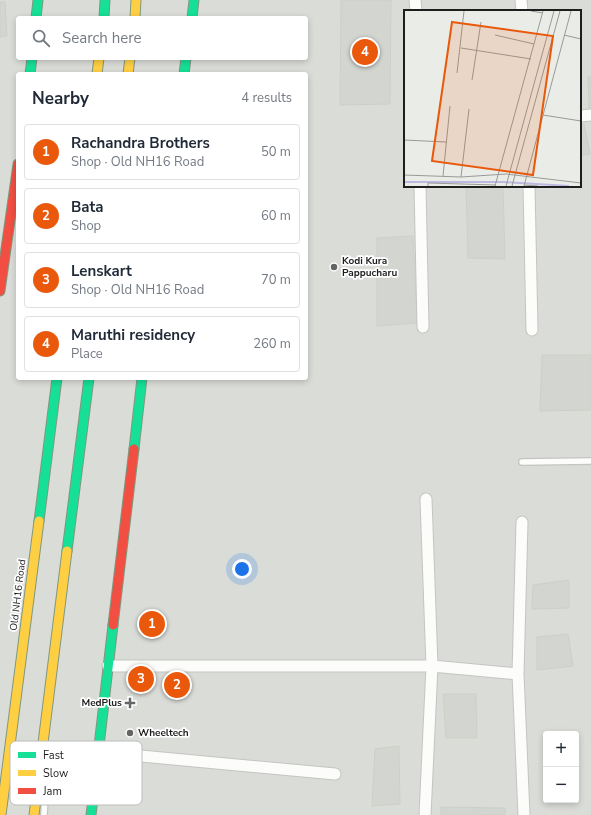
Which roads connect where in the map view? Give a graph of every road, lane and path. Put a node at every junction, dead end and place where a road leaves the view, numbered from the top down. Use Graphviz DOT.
graph roads {
  1 [pos="38,0"];
  2 [pos="105,0"];
  3 [pos="136,0"];
  4 [pos="194,0"];
  5 [pos="415,0"];
  6 [pos="521,0"];
  7 [pos="416,10"];
  8 [pos="522,10"];
  9 [pos="36,16"];
  10 [pos="104,16"];
  11 [pos="134,16"];
  12 [pos="192,16"];
  13 [pos="32,60"];
  14 [pos="99,60"];
  15 [pos="130,60"];
  16 [pos="186,60"];
  17 [pos="30,72"];
  18 [pos="97,72"];
  19 [pos="128,72"];
  20 [pos="184,72"];
  21 [pos="591,115"];
  22 [pos="581,116"];
  23 [pos="16,178"];
  24 [pos="420,187"];
  25 [pos="529,187"];
  26 [pos="0,291"];
  27 [pos="423,327"];
  28 [pos="532,330"];
  29 [pos="57,380"];
  30 [pos="89,380"];
  31 [pos="142,380"];
  32 [pos="591,461"];
  33 [pos="522,462"];
  34 [pos="426,499"];
  35 [pos="522,522"];
  36 [pos="108,666"];
  37 [pos="432,666"];
  38 [pos="518,674"];
  39 [pos="45,727"];
  40 [pos="10,741"];
  41 [pos="43,741"];
  42 [pos="45,741"];
  43 [pos="99,741"];
  44 [pos="10,745"];
  45 [pos="142,756"];
  46 [pos="335,774"];
  47 [pos="35,805"];
  48 [pos="44,805"];
  49 [pos="92,805"];
  50 [pos="1,815"];
  51 [pos="34,815"];
  52 [pos="44,815"];
  53 [pos="91,815"];
  54 [pos="425,815"];
  55 [pos="524,815"];
  1 -- 9 [label="main road"];
  2 -- 10 [label="main road"];
  3 -- 11 [label="main road"];
  4 -- 12 [label="main road"];
  5 -- 7 [label="street"];
  6 -- 8 [label="street"];
  13 -- 17 [label="main road"];
  14 -- 18 [label="main road"];
  15 -- 19 [label="main road"];
  16 -- 20 [label="main road"];
  21 -- 22 [label="street"];
  23 -- 26 [label="main road"];
  24 -- 27 [label="street"];
  25 -- 28 [label="street"];
  29 -- 40 [label="main road, Old NH16 Road"];
  30 -- 39 [label="main road"];
  31 -- 36 [label="main road"];
  32 -- 33 [label="lane"];
  34 -- 37 [label="street"];
  35 -- 38 [label="street"];
  36 -- 37 [label="street"];
  36 -- 43 [label="main road"];
  37 -- 38 [label="street"];
  37 -- 54 [label="street"];
  38 -- 55 [label="street"];
  39 -- 41 [label="main road"];
  39 -- 42 [label="lane"];
  44 -- 50 [label="main road, Old NH16 Road"];
  45 -- 46 [label="street"];
  47 -- 51 [label="main road"];
  48 -- 52 [label="lane"];
  49 -- 53 [label="main road"];
}
